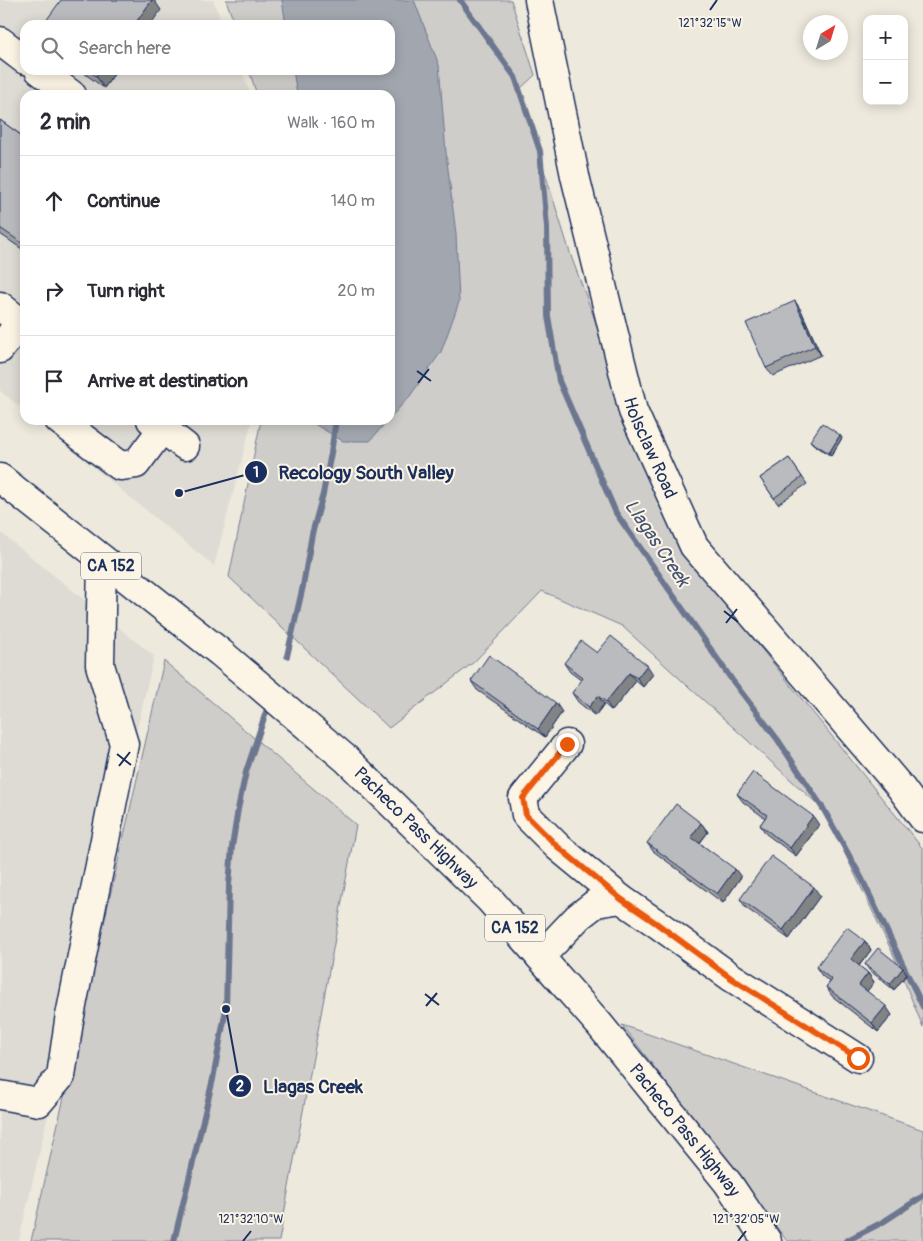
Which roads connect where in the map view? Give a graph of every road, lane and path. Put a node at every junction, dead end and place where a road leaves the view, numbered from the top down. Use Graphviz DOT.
graph roads {
  1 [pos="539,0"];
  2 [pos="0,41"];
  3 [pos="20,56"];
  4 [pos="46,75"];
  5 [pos="65,90"];
  6 [pos="15,318"];
  7 [pos="0,349"];
  8 [pos="66,425"];
  9 [pos="156,425"];
  10 [pos="157,425"];
  11 [pos="185,446"];
  12 [pos="0,478"];
  13 [pos="102,559"];
  14 [pos="567,744"];
  15 [pos="923,818"];
  16 [pos="621,899"];
  17 [pos="540,957"];
  18 [pos="858,1058"];
  19 [pos="0,1095"];
  20 [pos="767,1241"];
  1 -- 15 [label="main road, Holsclaw Road"];
  2 -- 3 [label="main road"];
  4 -- 5 [label="main road"];
  6 -- 7 [label="main road"];
  8 -- 9 [label="main road"];
  10 -- 11 [label="main road"];
  12 -- 13 [label="main road, Pacheco Pass Highway / CA 152"];
  13 -- 17 [label="main road, Pacheco Pass Highway / CA 152"];
  13 -- 19 [label="main road"];
  14 -- 16 [label="main road"];
  16 -- 17 [label="main road"];
  16 -- 18 [label="main road"];
  17 -- 20 [label="main road, Pacheco Pass Highway / CA 152"];
}
